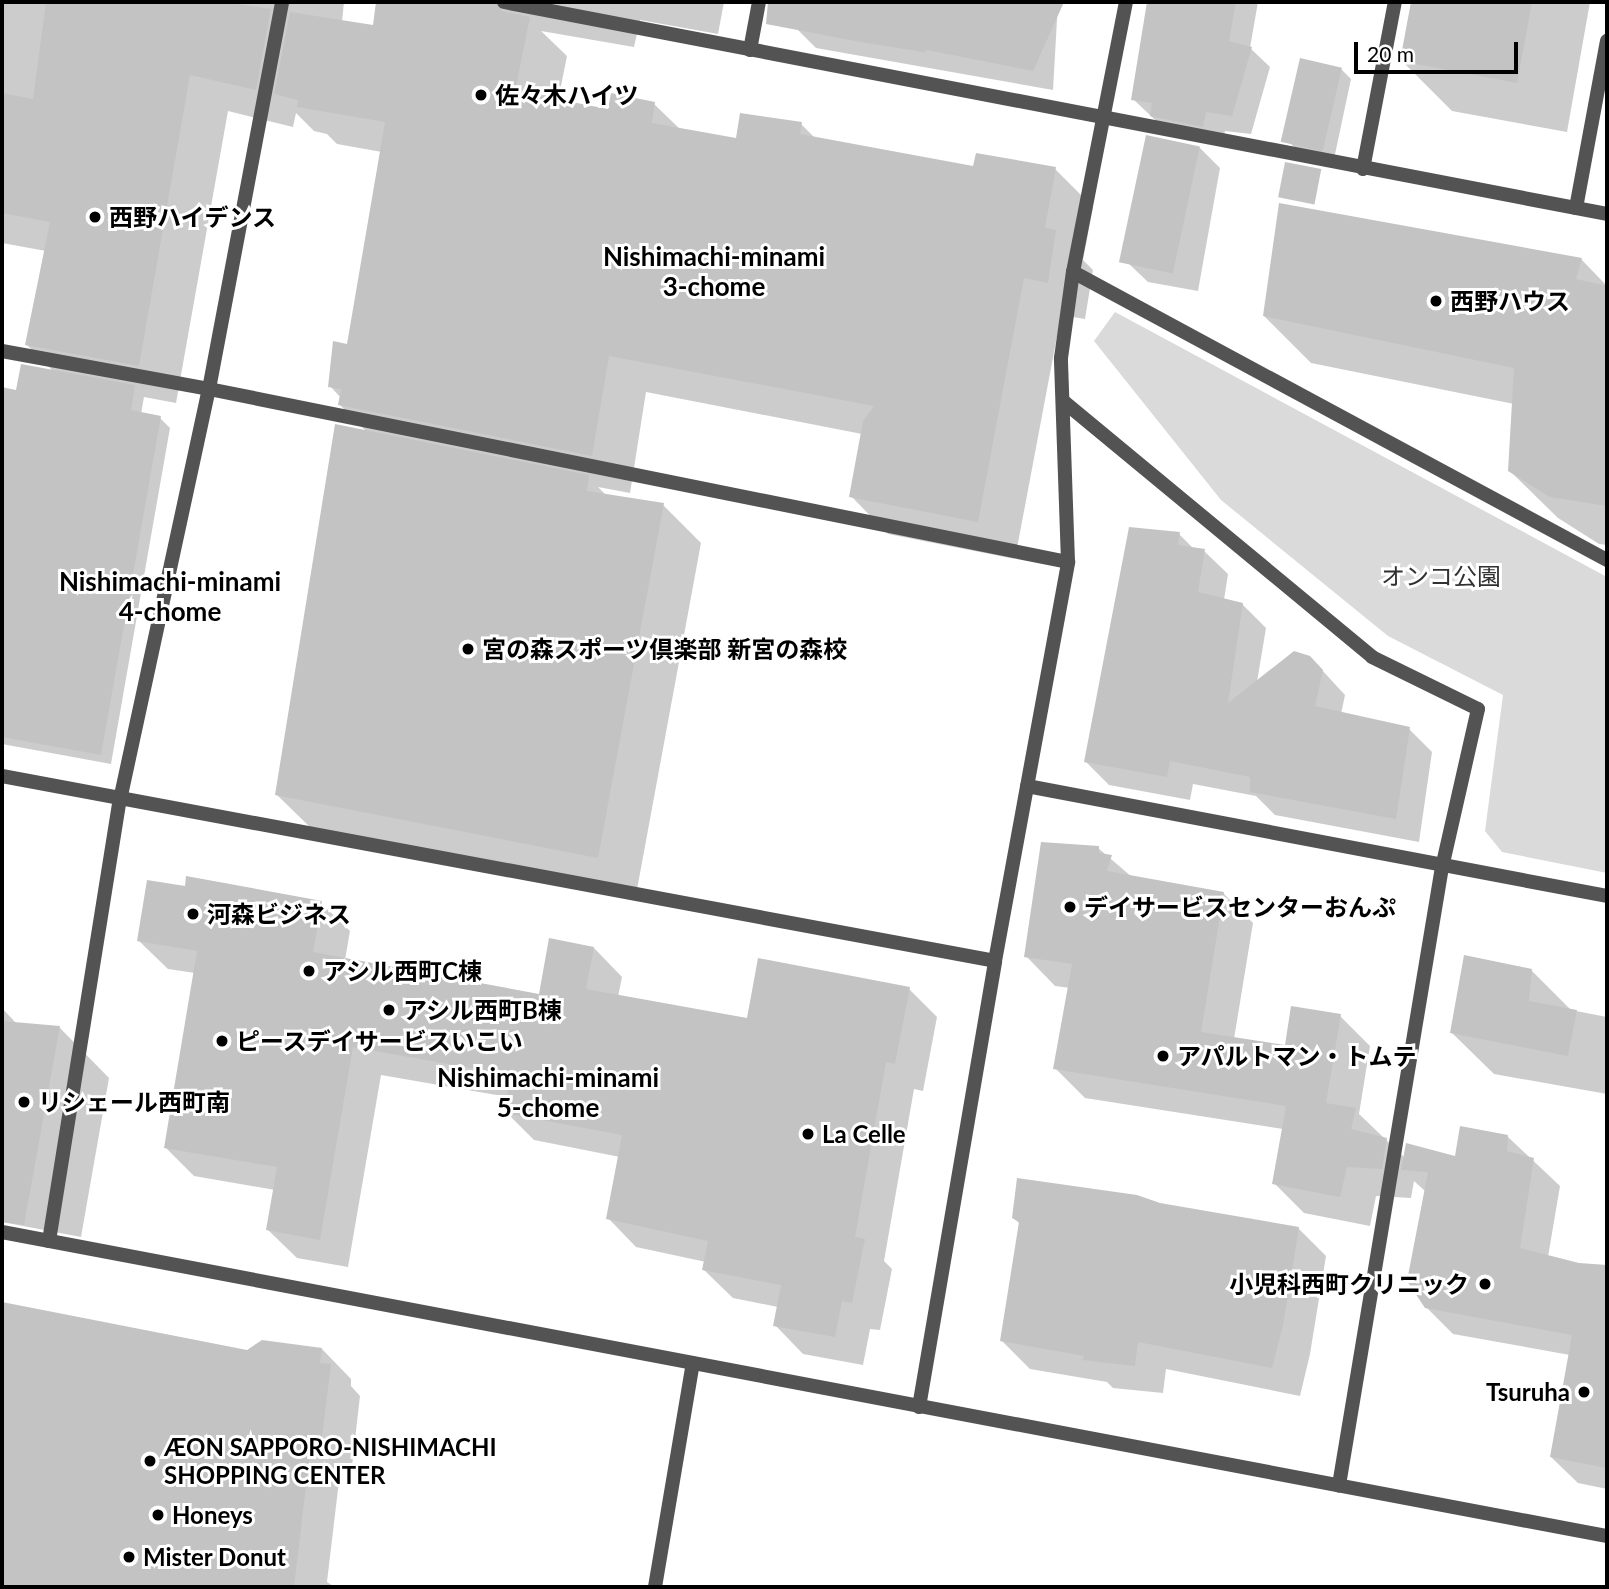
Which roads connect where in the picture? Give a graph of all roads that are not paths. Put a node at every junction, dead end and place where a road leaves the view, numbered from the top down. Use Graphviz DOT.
graph roads {
  1 [pos="282,2"];
  2 [pos="504,2"];
  3 [pos="759,2"];
  4 [pos="1126,2"];
  5 [pos="1395,2"];
  6 [pos="1607,41"];
  7 [pos="750,50"];
  8 [pos="1104,118"];
  9 [pos="1363,169"];
  10 [pos="1576,208"];
  11 [pos="1607,214"];
  12 [pos="1073,272"];
  13 [pos="2,351"];
  14 [pos="209,389"];
  15 [pos="1063,401"];
  16 [pos="1607,560"];
  17 [pos="1068,562"];
  18 [pos="2,776"];
  19 [pos="1027,786"];
  20 [pos="120,800"];
  21 [pos="1442,867"];
  22 [pos="1607,896"];
  23 [pos="995,961"];
  24 [pos="2,1232"];
  25 [pos="49,1241"];
  26 [pos="693,1363"];
  27 [pos="919,1407"];
  28 [pos="1339,1485"];
  29 [pos="1607,1536"];
  30 [pos="655,1587"];
  1 -- 14 [label="street"];
  2 -- 7 [label="street"];
  3 -- 7 [label="street"];
  4 -- 8 [label="street"];
  5 -- 9 [label="street"];
  6 -- 10 [label="street"];
  7 -- 8 [label="street"];
  8 -- 9 [label="street"];
  8 -- 12 [label="street"];
  9 -- 10 [label="street"];
  10 -- 11 [label="street"];
  12 -- 15 [label="street"];
  12 -- 16 [label="street"];
  13 -- 14 [label="street"];
  14 -- 17 [label="street"];
  14 -- 20 [label="street"];
  15 -- 17 [label="street"];
  15 -- 21 [label="street"];
  17 -- 19 [label="street"];
  18 -- 20 [label="street"];
  19 -- 21 [label="street"];
  19 -- 23 [label="street"];
  20 -- 23 [label="street"];
  20 -- 25 [label="street"];
  21 -- 22 [label="street"];
  21 -- 28 [label="street"];
  23 -- 27 [label="street"];
  24 -- 25 [label="street"];
  25 -- 26 [label="street"];
  26 -- 27 [label="street"];
  26 -- 30 [label="street"];
  27 -- 28 [label="street"];
  28 -- 29 [label="street"];
}
